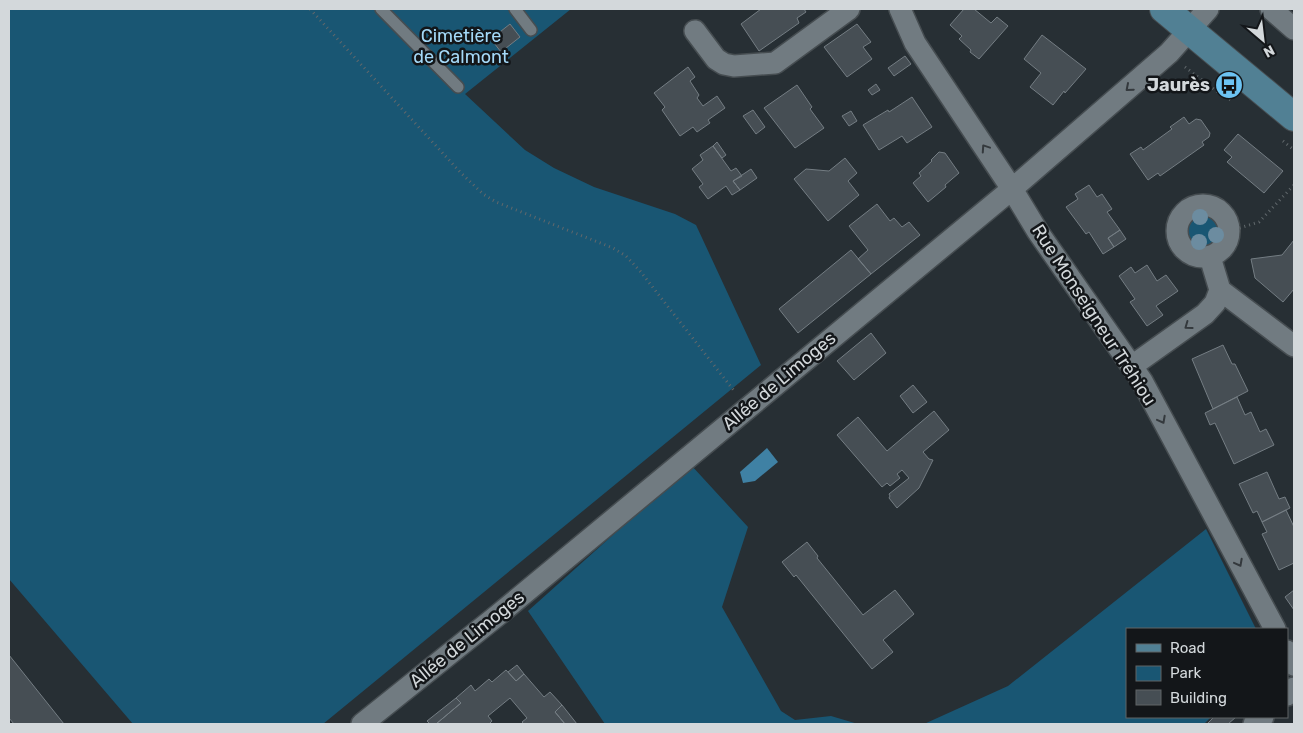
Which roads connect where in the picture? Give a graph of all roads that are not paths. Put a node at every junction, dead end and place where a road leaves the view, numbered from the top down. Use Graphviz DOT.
graph roads {
  1 [pos="381,9"];
  2 [pos="515,9"];
  3 [pos="849,9"];
  4 [pos="900,9"];
  5 [pos="1164,9"];
  6 [pos="1208,9"];
  7 [pos="1271,9"];
  8 [pos="531,30"];
  9 [pos="1189,30"];
  10 [pos="1294,30"];
  11 [pos="696,31"];
  12 [pos="458,87"];
  13 [pos="1288,128"];
  14 [pos="1012,189"];
  15 [pos="1210,257"];
  16 [pos="1220,290"];
  17 [pos="1294,346"];
  18 [pos="1132,366"];
  19 [pos="1274,628"];
  20 [pos="1288,653"];
  21 [pos="1294,665"];
  22 [pos="362,724"];
  1 -- 12 [label="lane"];
  2 -- 8 [label="lane"];
  3 -- 11 [label="street"];
  14 -- 4 [label="street, Rue Monseigneur Tréhiou, one-way"];
  5 -- 9 [label="main road"];
  6 -- 9 [label="street, Allée de Limoges"];
  7 -- 10 [label="street"];
  9 -- 13 [label="main road"];
  9 -- 14 [label="street, Allée de Limoges, one-way"];
  14 -- 18 [label="street, Rue Monseigneur Tréhiou"];
  14 -- 22 [label="street, Allée de Limoges"];
  15 -- 15 [label="street"];
  15 -- 16 [label="street"];
  16 -- 17 [label="street"];
  16 -- 18 [label="street, one-way"];
  18 -- 19 [label="street, Rue Monseigneur Tréhiou, one-way"];
  20 -- 21 [label="street"];
}
